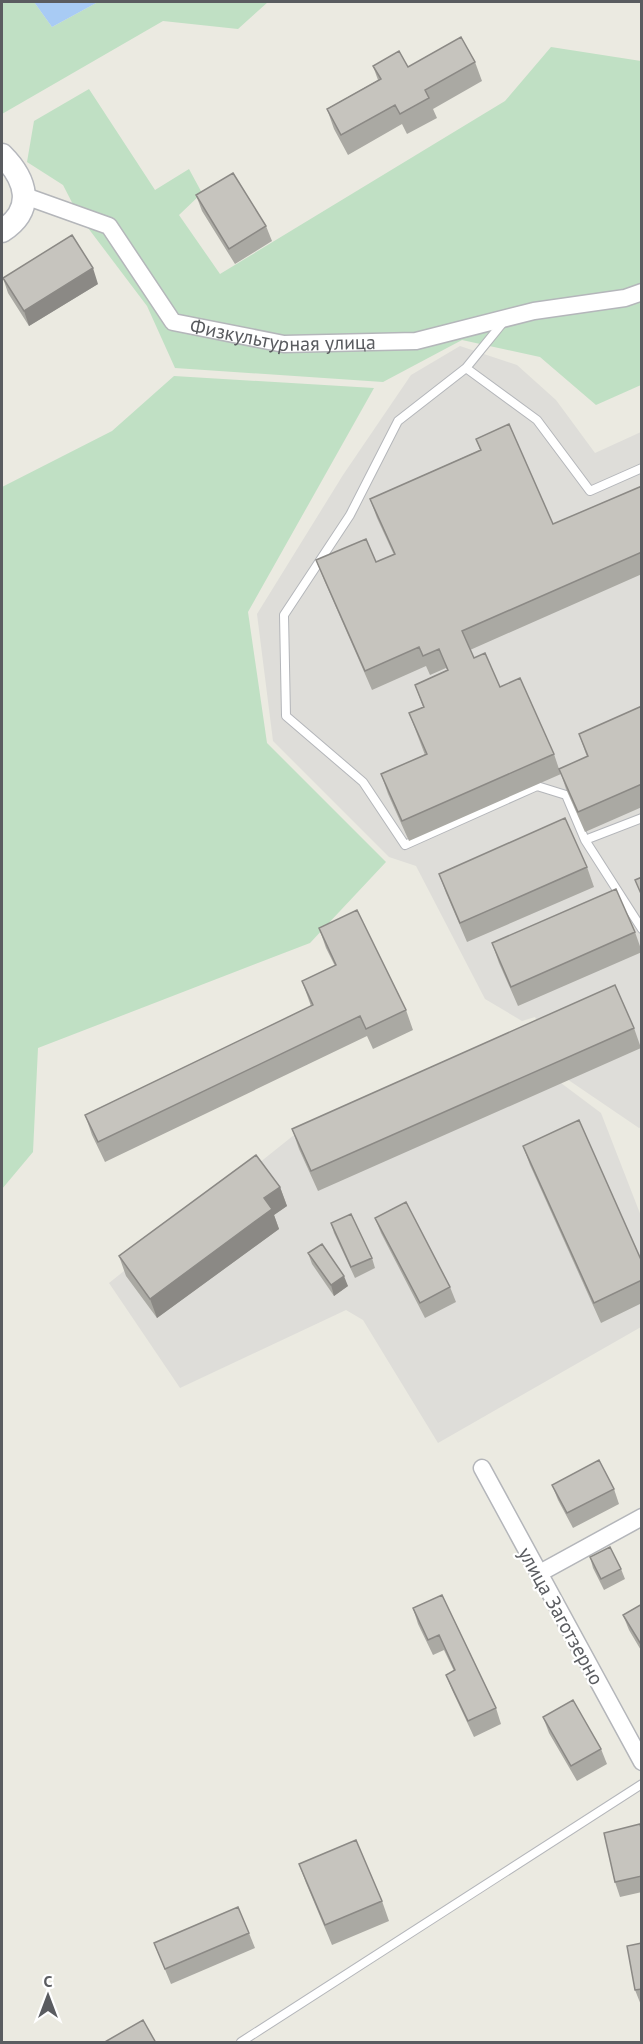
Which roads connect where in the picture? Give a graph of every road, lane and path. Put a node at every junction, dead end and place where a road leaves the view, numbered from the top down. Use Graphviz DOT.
graph roads {
  1 [pos="2,155"];
  2 [pos="25,196"];
  3 [pos="2,231"];
  4 [pos="642,292"];
  5 [pos="507,317"];
  6 [pos="466,368"];
  7 [pos="642,468"];
  8 [pos="642,818"];
  9 [pos="585,840"];
  10 [pos="642,929"];
  11 [pos="482,1468"];
  12 [pos="642,1517"];
  13 [pos="538,1574"];
  14 [pos="642,1762"];
  15 [pos="642,1784"];
  16 [pos="241,2043"];
  1 -- 2 [label="main road"];
  2 -- 3 [label="main road"];
  2 -- 5 [label="street, Физкультурная улица"];
  4 -- 5 [label="street, Физкультурная улица"];
  5 -- 6 [label="lane"];
  6 -- 7 [label="lane"];
  6 -- 9 [label="lane"];
  8 -- 9 [label="lane"];
  9 -- 10 [label="lane"];
  11 -- 13 [label="street, улица Заготзерно"];
  12 -- 13 [label="street"];
  13 -- 14 [label="street, улица Заготзерно"];
  15 -- 16 [label="lane"];
}
